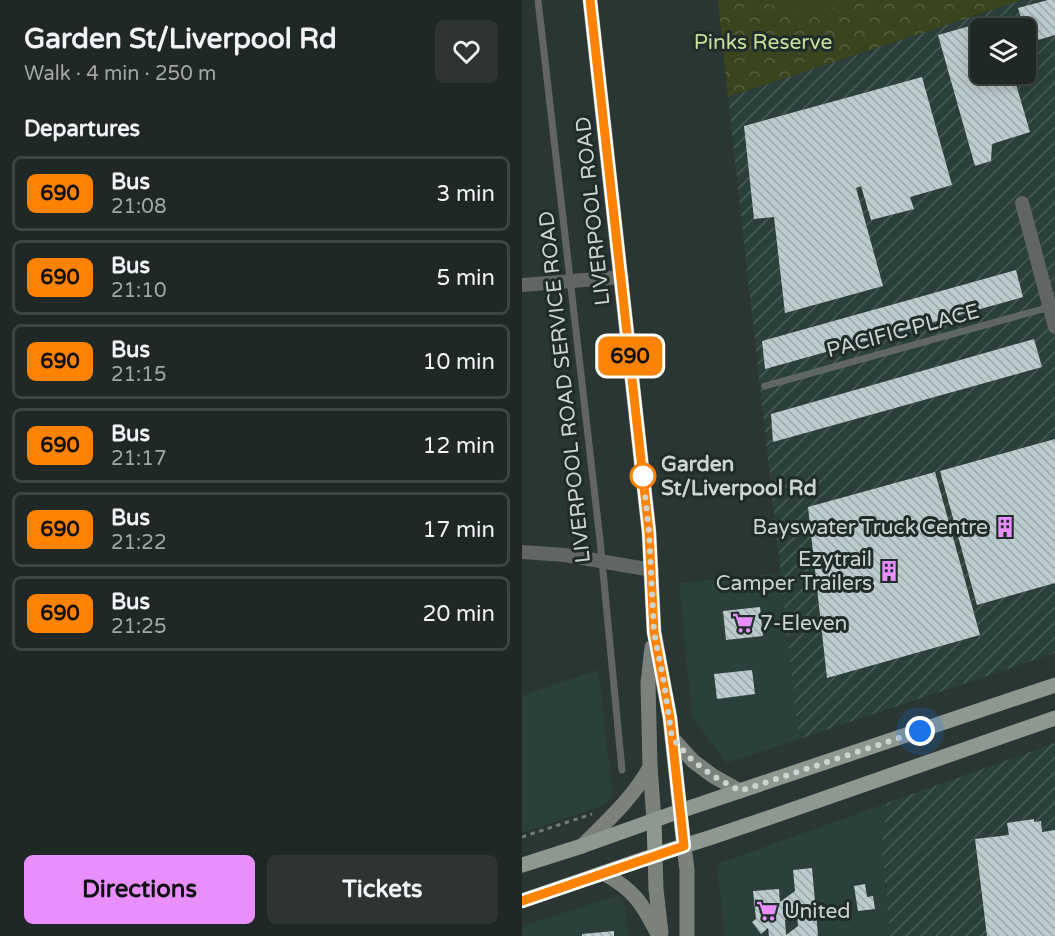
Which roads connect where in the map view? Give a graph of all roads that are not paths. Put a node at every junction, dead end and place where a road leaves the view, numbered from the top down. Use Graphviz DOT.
graph roads {
  1 [pos="538,0"];
  2 [pos="590,0"];
  3 [pos="1022,203"];
  4 [pos="622,277"];
  5 [pos="570,281"];
  6 [pos="522,285"];
  7 [pos="1050,307"];
  8 [pos="1055,327"];
  9 [pos="765,386"];
  10 [pos="522,552"];
  11 [pos="602,562"];
  12 [pos="652,570"];
  13 [pos="654,632"];
  14 [pos="1054,685"];
  15 [pos="1055,718"];
  16 [pos="672,738"];
  17 [pos="650,766"];
  18 [pos="622,770"];
  19 [pos="740,791"];
  20 [pos="680,811"];
  21 [pos="654,820"];
  22 [pos="582,846"];
  23 [pos="684,846"];
  24 [pos="655,855"];
  25 [pos="522,865"];
  26 [pos="603,873"];
  27 [pos="522,900"];
  28 [pos="660,936"];
  29 [pos="687,936"];
  1 -- 5 [label="lane, LIVERPOOL ROAD SERVICE ROAD"];
  2 -- 4 [label="main road, LIVERPOOL ROAD"];
  3 -- 7 [label="street"];
  4 -- 5 [label="street"];
  4 -- 12 [label="main road, LIVERPOOL ROAD"];
  5 -- 6 [label="street"];
  5 -- 11 [label="lane, LIVERPOOL ROAD SERVICE ROAD"];
  7 -- 8 [label="street"];
  7 -- 9 [label="lane, PACIFIC PLACE"];
  10 -- 11 [label="street"];
  11 -- 12 [label="street"];
  11 -- 18 [label="lane, LIVERPOOL ROAD SERVICE ROAD"];
  12 -- 13 [label="main road, LIVERPOOL ROAD"];
  13 -- 16 [label="main road, LIVERPOOL ROAD"];
  13 -- 17 [label="main road, LIVERPOOL ROAD"];
  14 -- 19 [label="main road"];
  15 -- 23 [label="main road"];
  16 -- 19 [label="main road"];
  16 -- 20 [label="main road, LIVERPOOL ROAD"];
  17 -- 21 [label="main road, LIVERPOOL ROAD"];
  17 -- 22 [label="main road"];
  19 -- 20 [label="main road"];
  20 -- 21 [label="main road"];
  20 -- 23 [label="main road, LIVERPOOL ROAD"];
  21 -- 22 [label="main road"];
  21 -- 24 [label="main road, LIVERPOOL ROAD"];
  22 -- 25 [label="main road"];
  23 -- 24 [label="main road"];
  23 -- 29 [label="main road, LIVERPOOL ROAD"];
  24 -- 26 [label="main road"];
  24 -- 28 [label="main road, LIVERPOOL ROAD"];
  26 -- 27 [label="main road"];
  26 -- 28 [label="main road"];
}
